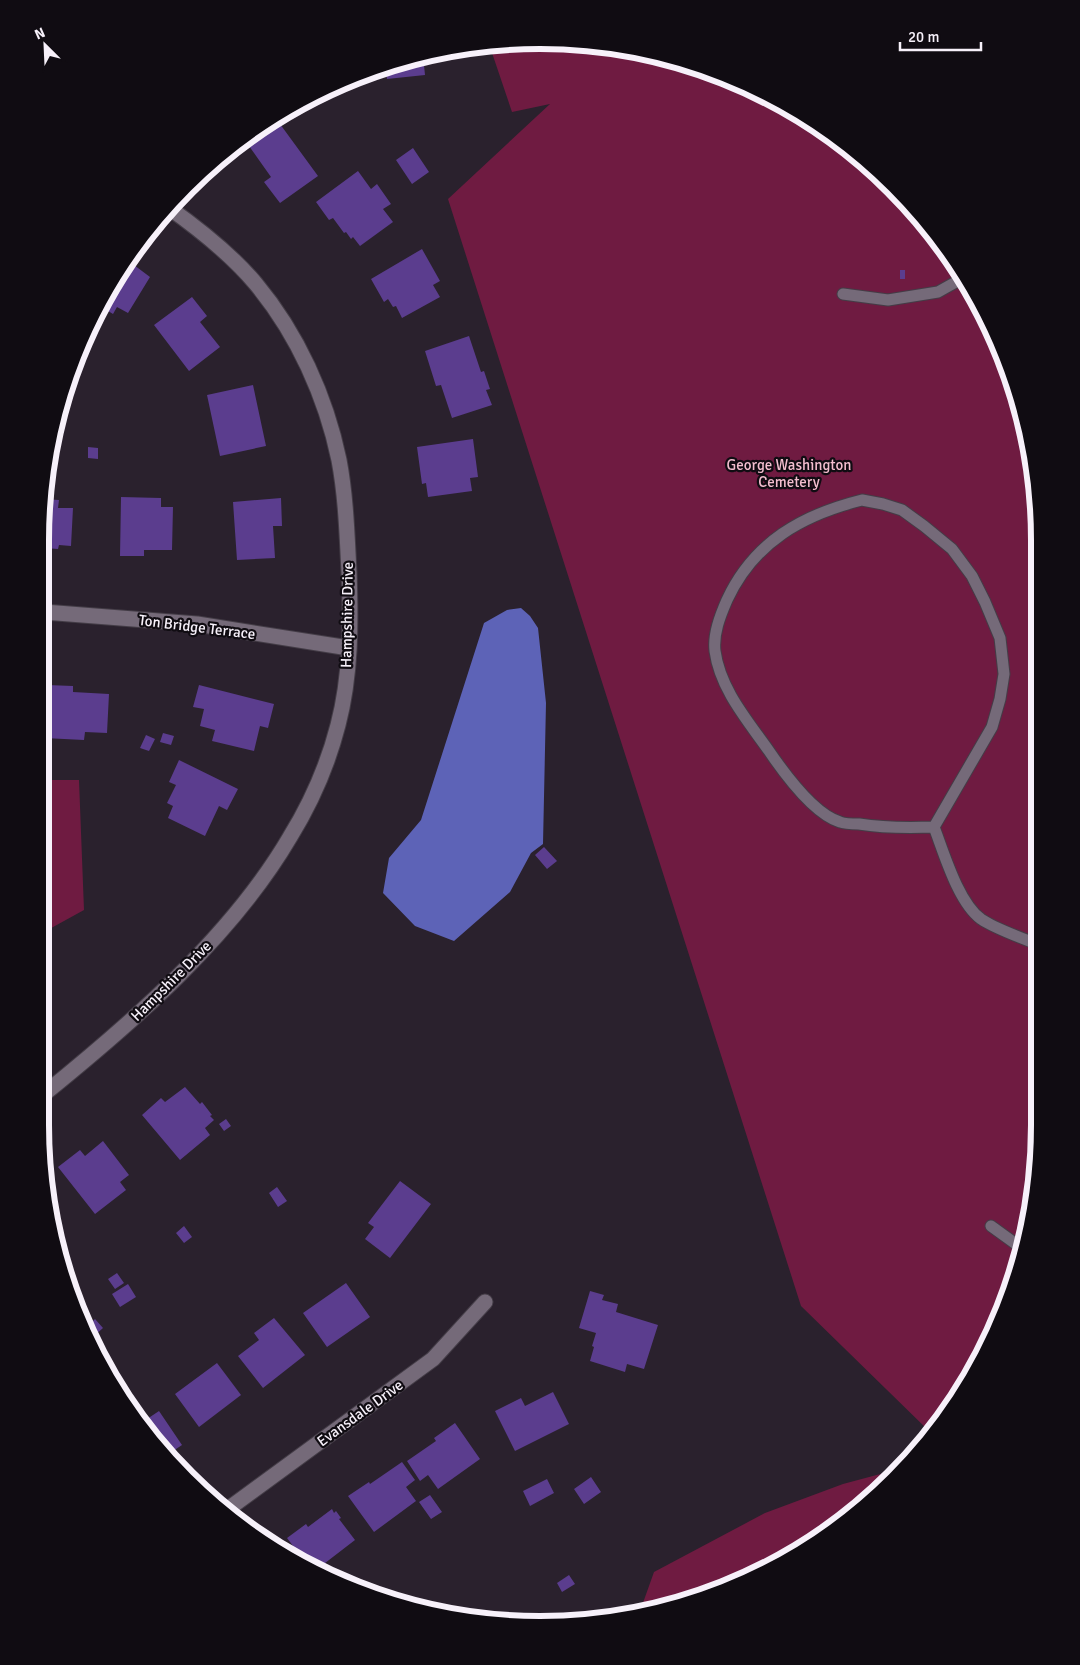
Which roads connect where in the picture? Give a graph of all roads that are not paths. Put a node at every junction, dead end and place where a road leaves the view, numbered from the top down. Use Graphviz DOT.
graph roads {
  1 [pos="175,212"];
  2 [pos="957,281"];
  3 [pos="844,294"];
  4 [pos="49,612"];
  5 [pos="349,648"];
  6 [pos="934,827"];
  7 [pos="1031,941"];
  8 [pos="49,1090"];
  9 [pos="991,1226"];
  10 [pos="1017,1245"];
  11 [pos="485,1302"];
  12 [pos="231,1507"];
  1 -- 5 [label="street, Hampshire Drive"];
  2 -- 3 [label="lane"];
  4 -- 5 [label="street, Ton Bridge Terrace"];
  5 -- 8 [label="street, Hampshire Drive"];
  6 -- 6 [label="lane"];
  6 -- 7 [label="lane"];
  9 -- 10 [label="lane"];
  11 -- 12 [label="street, Evansdale Drive"];
}
